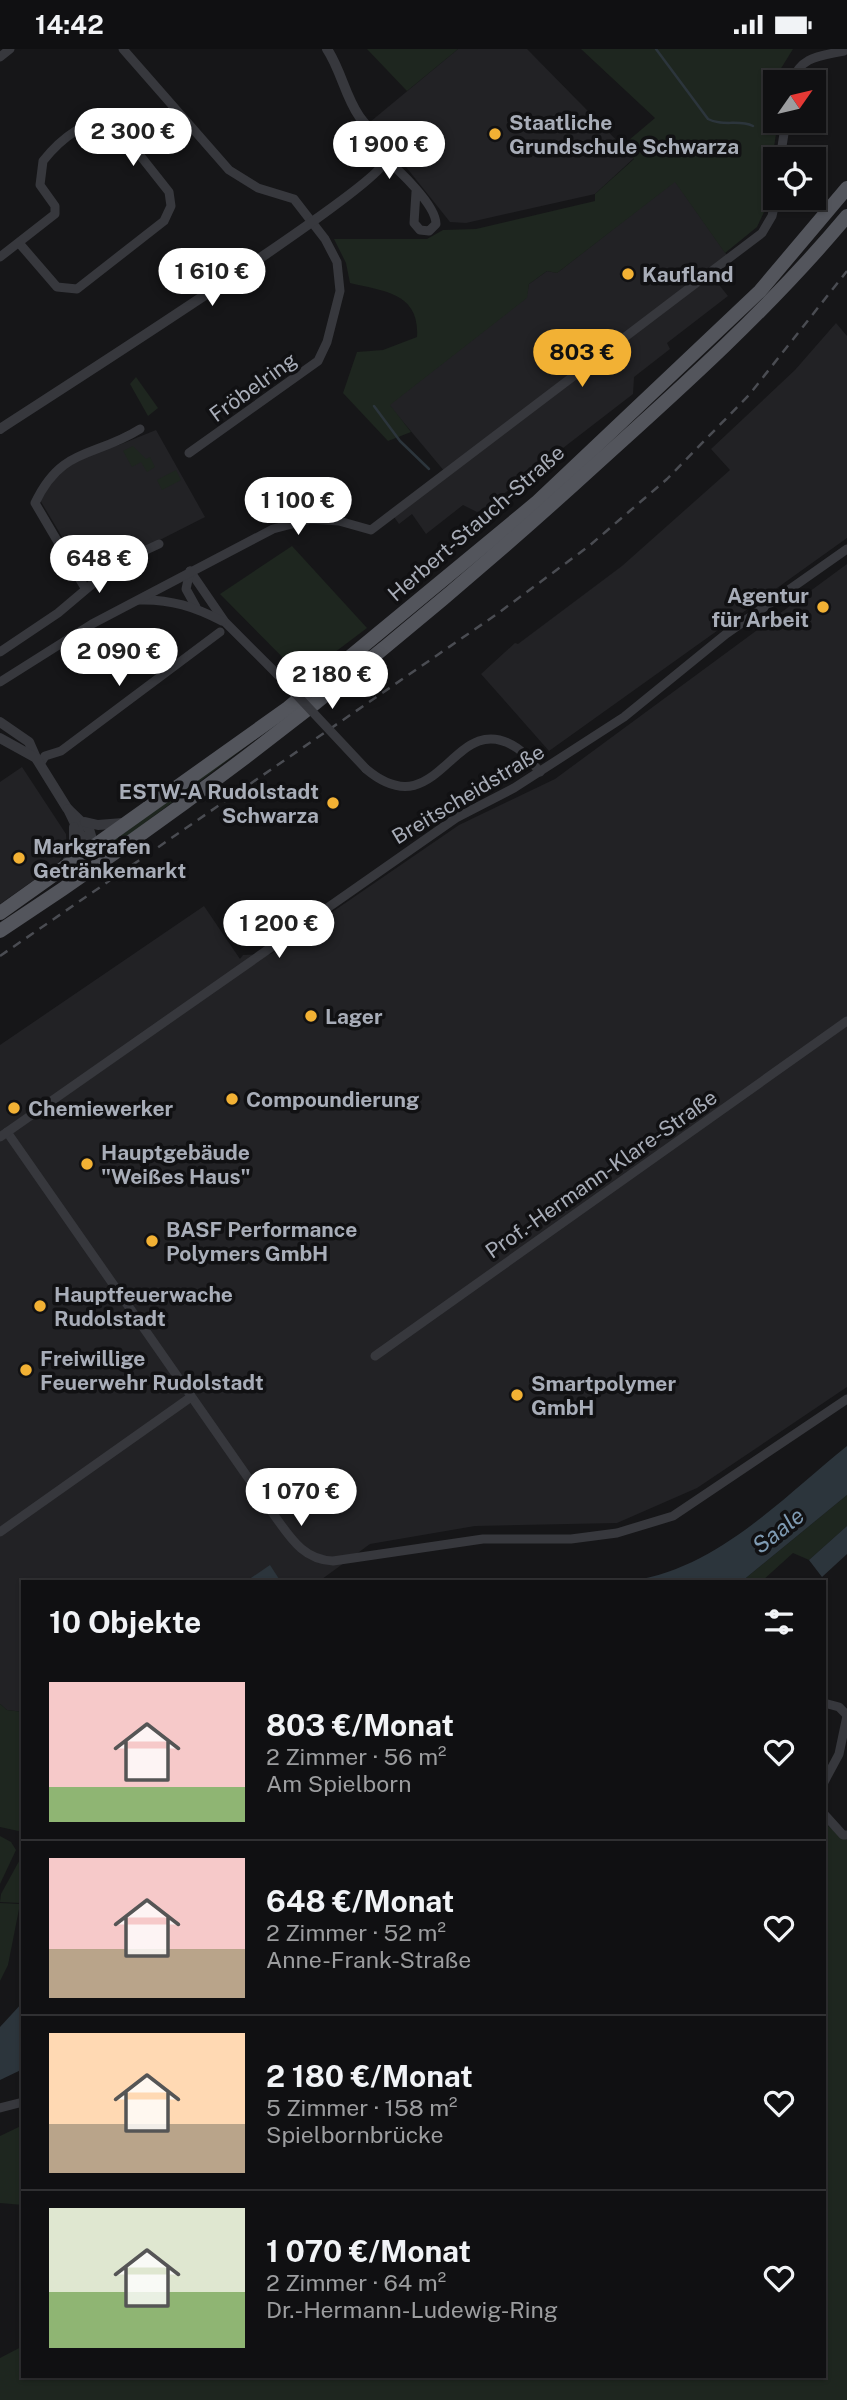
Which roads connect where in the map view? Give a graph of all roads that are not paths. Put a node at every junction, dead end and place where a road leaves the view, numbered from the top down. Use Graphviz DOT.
graph roads {
  1 [pos="10,49"];
  2 [pos="123,49"];
  3 [pos="327,49"];
  4 [pos="845,53"];
  5 [pos="0,57"];
  6 [pos="797,70"];
  7 [pos="384,158"];
  8 [pos="847,188"];
  9 [pos="416,192"];
  10 [pos="773,210"];
  11 [pos="847,216"];
  12 [pos="314,222"];
  13 [pos="19,243"];
  14 [pos="0,257"];
  15 [pos="0,429"];
  16 [pos="140,429"];
  17 [pos="189,453"];
  18 [pos="159,544"];
  19 [pos="847,549"];
  20 [pos="190,571"];
  21 [pos="85,588"];
  22 [pos="134,601"];
  23 [pos="196,607"];
  24 [pos="225,622"];
  25 [pos="220,632"];
  26 [pos="0,652"];
  27 [pos="0,682"];
  28 [pos="0,722"];
  29 [pos="0,738"];
  30 [pos="38,761"];
  31 [pos="540,772"];
  32 [pos="79,823"];
  33 [pos="127,823"];
  34 [pos="94,846"];
  35 [pos="103,859"];
  36 [pos="66,865"];
  37 [pos="0,913"];
  38 [pos="0,932"];
  39 [pos="847,1021"];
  40 [pos="3,1134"];
  41 [pos="375,1356"];
  42 [pos="191,1397"];
  43 [pos="847,1399"];
  44 [pos="0,1532"];
  45 [pos="826,1704"];
  46 [pos="847,1716"];
  47 [pos="844,1747"];
  48 [pos="826,1775"];
  49 [pos="826,1816"];
  50 [pos="847,1835"];
  51 [pos="21,2103"];
  52 [pos="0,2108"];
  1 -- 5 [label="street"];
  2 -- 12 [label="street, Fröbelring"];
  3 -- 7 [label="street"];
  4 -- 6 [label="street"];
  7 -- 9 [label="street"];
  7 -- 12 [label="street"];
  8 -- 33 [label="main road, Herbert-Stauch-Straße"];
  10 -- 20 [label="street"];
  11 -- 35 [label="main road, Herbert-Stauch-Straße"];
  12 -- 15 [label="street"];
  12 -- 17 [label="street, Fröbelring"];
  13 -- 13 [label="street"];
  13 -- 14 [label="street"];
  16 -- 21 [label="street"];
  18 -- 21 [label="street"];
  19 -- 31 [label="street, Breitscheidstraße"];
  20 -- 22 [label="street"];
  20 -- 23 [label="street"];
  20 -- 24 [label="street"];
  21 -- 26 [label="street"];
  22 -- 23 [label="street"];
  22 -- 27 [label="street"];
  23 -- 24 [label="street"];
  24 -- 31 [label="street, bridge"];
  25 -- 30 [label="street"];
  28 -- 30 [label="street"];
  29 -- 30 [label="street"];
  30 -- 32 [label="street"];
  31 -- 40 [label="street, Breitscheidstraße"];
  32 -- 33 [label="street"];
  32 -- 34 [label="street"];
  32 -- 36 [label="street"];
  33 -- 34 [label="main road, Herbert-Stauch-Straße"];
  34 -- 35 [label="main road"];
  34 -- 36 [label="main road, Herbert-Stauch-Straße"];
  35 -- 38 [label="main road, Herbert-Stauch-Straße"];
  36 -- 37 [label="main road, Herbert-Stauch-Straße"];
  39 -- 41 [label="street, Prof.-Hermann-Klare-Straße"];
  40 -- 42 [label="street"];
  42 -- 43 [label="street"];
  42 -- 44 [label="street"];
  45 -- 46 [label="street"];
  46 -- 47 [label="street"];
  47 -- 48 [label="street"];
  49 -- 50 [label="street"];
  51 -- 52 [label="street"];
}
